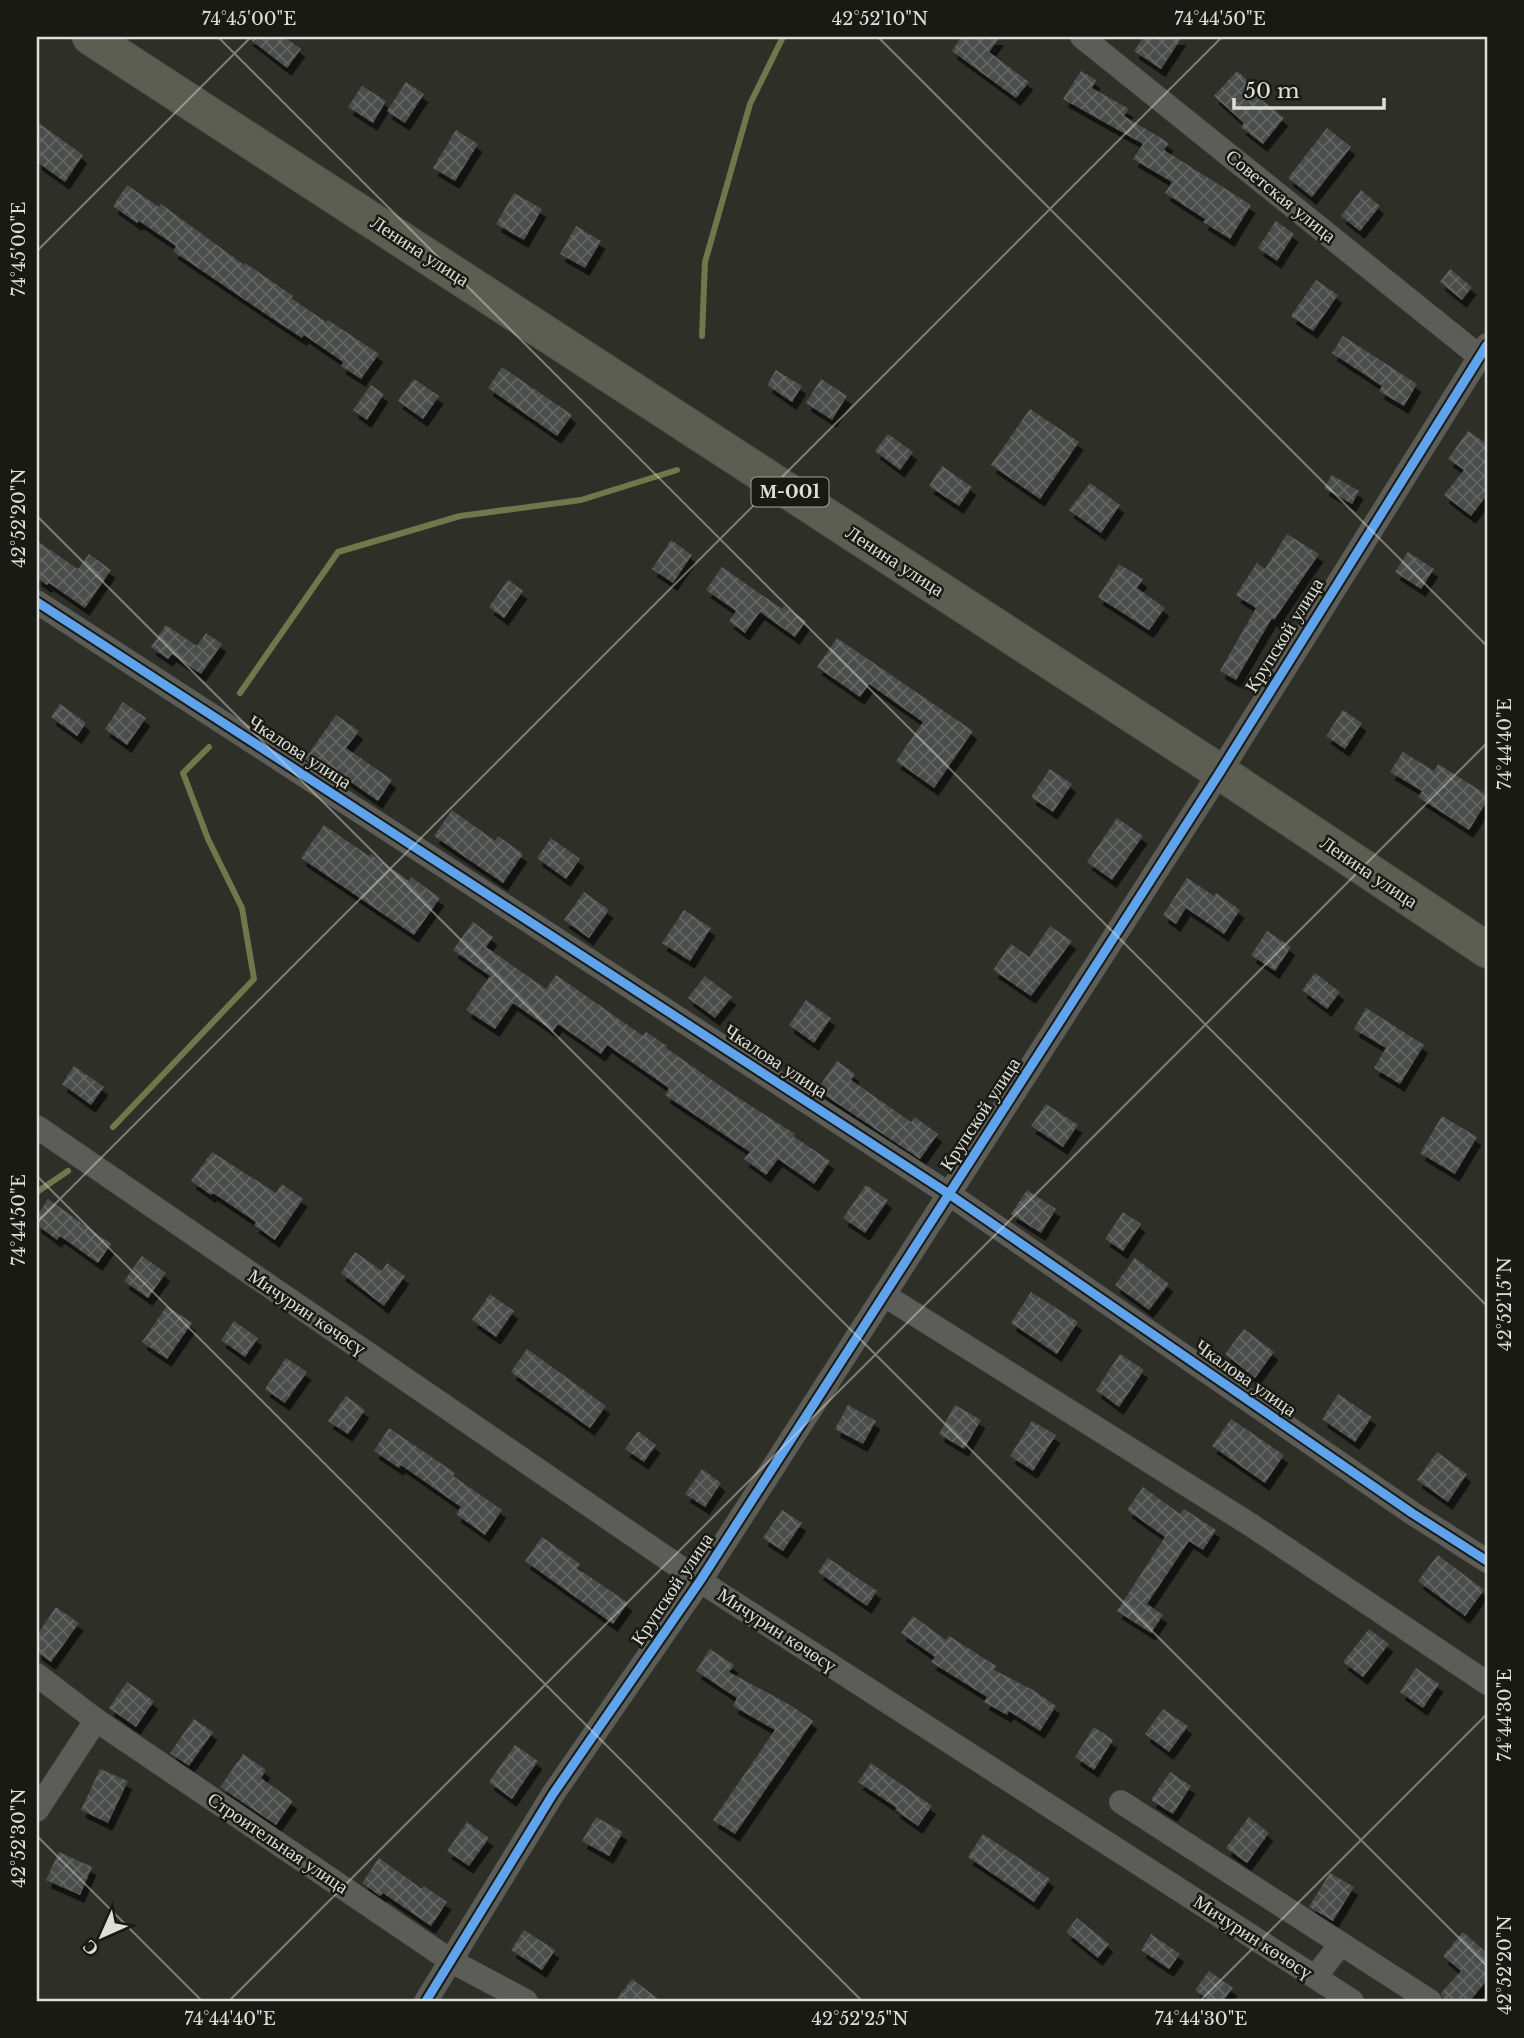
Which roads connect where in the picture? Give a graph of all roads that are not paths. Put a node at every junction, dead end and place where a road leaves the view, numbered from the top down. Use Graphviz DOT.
graph roads {
  1 [pos="90,37"];
  2 [pos="1082,37"];
  3 [pos="1483,351"];
  4 [pos="37,602"];
  5 [pos="1220,772"];
  6 [pos="1487,950"];
  7 [pos="40,1135"];
  8 [pos="949,1194"];
  9 [pos="884,1295"];
  10 [pos="1487,1561"];
  11 [pos="701,1581"];
  12 [pos="37,1675"];
  13 [pos="1487,1682"];
  14 [pos="96,1720"];
  15 [pos="1121,1802"];
  16 [pos="37,1811"];
  17 [pos="1341,1944"];
  18 [pos="451,1961"];
  19 [pos="1315,1977"];
  20 [pos="425,2001"];
  21 [pos="526,2001"];
  22 [pos="1352,2001"];
  23 [pos="1430,2001"];
  1 -- 5 [label="main road, Ленина улица / М-001"];
  2 -- 3 [label="street, Советская улица"];
  3 -- 5 [label="street, Крупской улица"];
  4 -- 8 [label="street, Чкалова улица"];
  5 -- 6 [label="main road, Ленина улица / М-001"];
  5 -- 8 [label="street, Крупской улица"];
  7 -- 11 [label="street, Мичурин көчөсү"];
  8 -- 9 [label="street, Крупской улица"];
  8 -- 10 [label="street, Чкалова улица"];
  9 -- 11 [label="street, Крупской улица"];
  9 -- 13 [label="street"];
  11 -- 18 [label="street, Крупской улица"];
  11 -- 19 [label="street, Мичурин көчөсү"];
  12 -- 14 [label="street, Строительная улица"];
  14 -- 16 [label="street"];
  14 -- 18 [label="street, Строительная улица"];
  15 -- 17 [label="street"];
  17 -- 19 [label="street"];
  17 -- 23 [label="street"];
  18 -- 20 [label="street, Крупской улица"];
  18 -- 21 [label="street, Строительная улица"];
  19 -- 22 [label="street, Мичурин көчөсү"];
}
